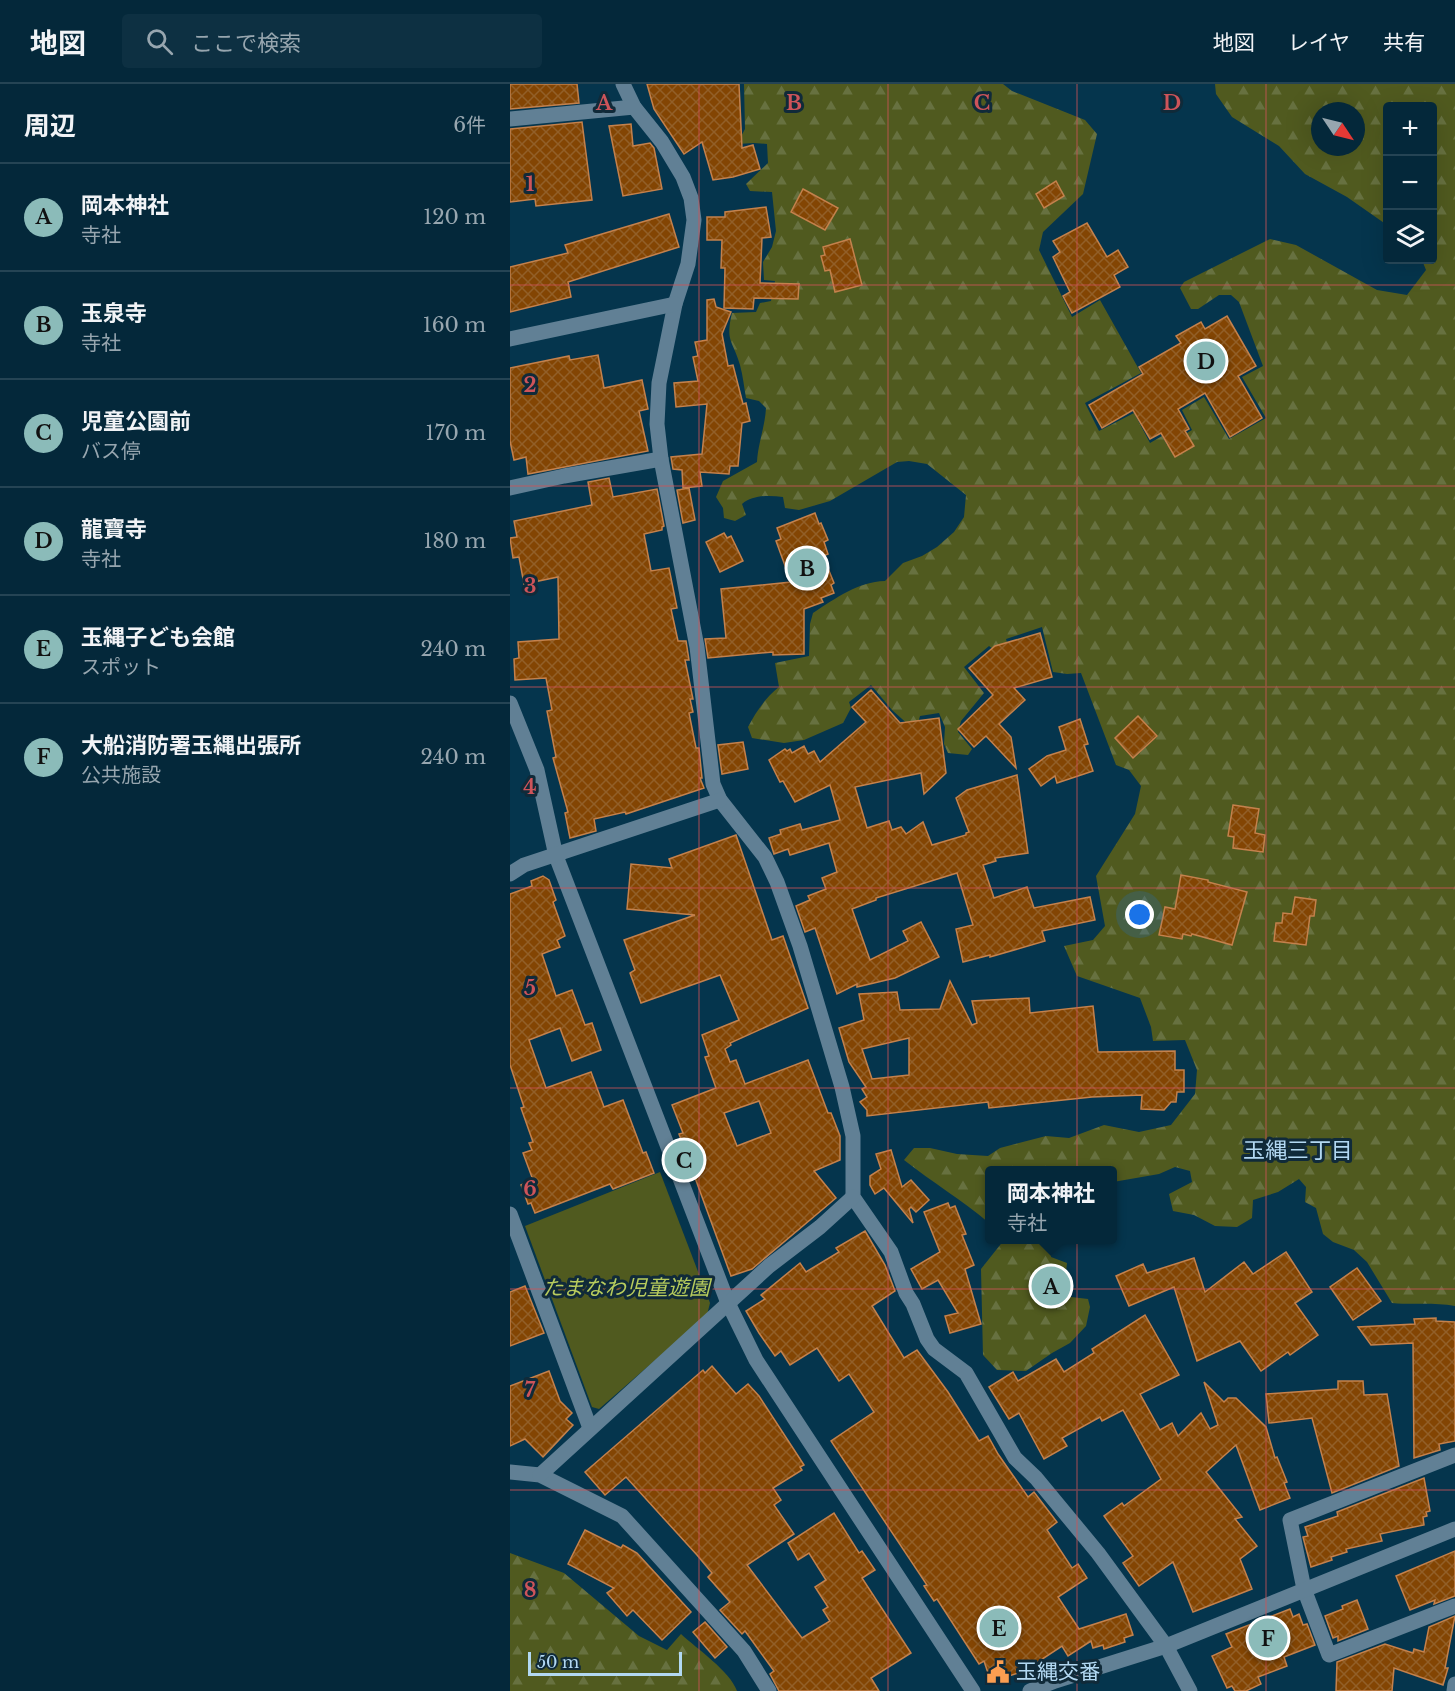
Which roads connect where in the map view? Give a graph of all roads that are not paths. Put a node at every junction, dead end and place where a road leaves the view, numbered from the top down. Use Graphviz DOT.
graph roads {
  1 [pos="623,84"];
  2 [pos="634,107"];
  3 [pos="510,119"];
  4 [pos="675,304"];
  5 [pos="510,339"];
  6 [pos="661,459"];
  7 [pos="510,488"];
  8 [pos="510,703"];
  9 [pos="720,800"];
  10 [pos="556,856"];
  11 [pos="510,874"];
  12 [pos="853,1197"];
  13 [pos="510,1214"];
  14 [pos="728,1303"];
  15 [pos="590,1428"];
  16 [pos="1455,1455"];
  17 [pos="510,1472"];
  18 [pos="540,1475"];
  19 [pos="1455,1528"];
  20 [pos="1304,1589"];
  21 [pos="1455,1606"];
  22 [pos="1166,1646"];
  23 [pos="1455,1684"];
  24 [pos="769,1691"];
  25 [pos="973,1691"];
  26 [pos="1030,1691"];
  27 [pos="1190,1691"];
  28 [pos="1454,1691"];
  1 -- 2 [label="street"];
  2 -- 3 [label="street"];
  2 -- 4 [label="street"];
  4 -- 5 [label="street"];
  4 -- 6 [label="street"];
  6 -- 7 [label="street"];
  6 -- 9 [label="street"];
  8 -- 10 [label="street"];
  9 -- 10 [label="street"];
  9 -- 12 [label="street"];
  10 -- 11 [label="street"];
  10 -- 14 [label="street"];
  12 -- 14 [label="street"];
  12 -- 22 [label="street"];
  13 -- 15 [label="street"];
  14 -- 15 [label="street"];
  14 -- 25 [label="street"];
  15 -- 18 [label="street"];
  16 -- 20 [label="street"];
  17 -- 18 [label="street"];
  18 -- 24 [label="street"];
  19 -- 20 [label="street"];
  20 -- 21 [label="street"];
  20 -- 22 [label="street"];
  22 -- 26 [label="street"];
  22 -- 27 [label="street"];
  23 -- 28 [label="street"];
}
